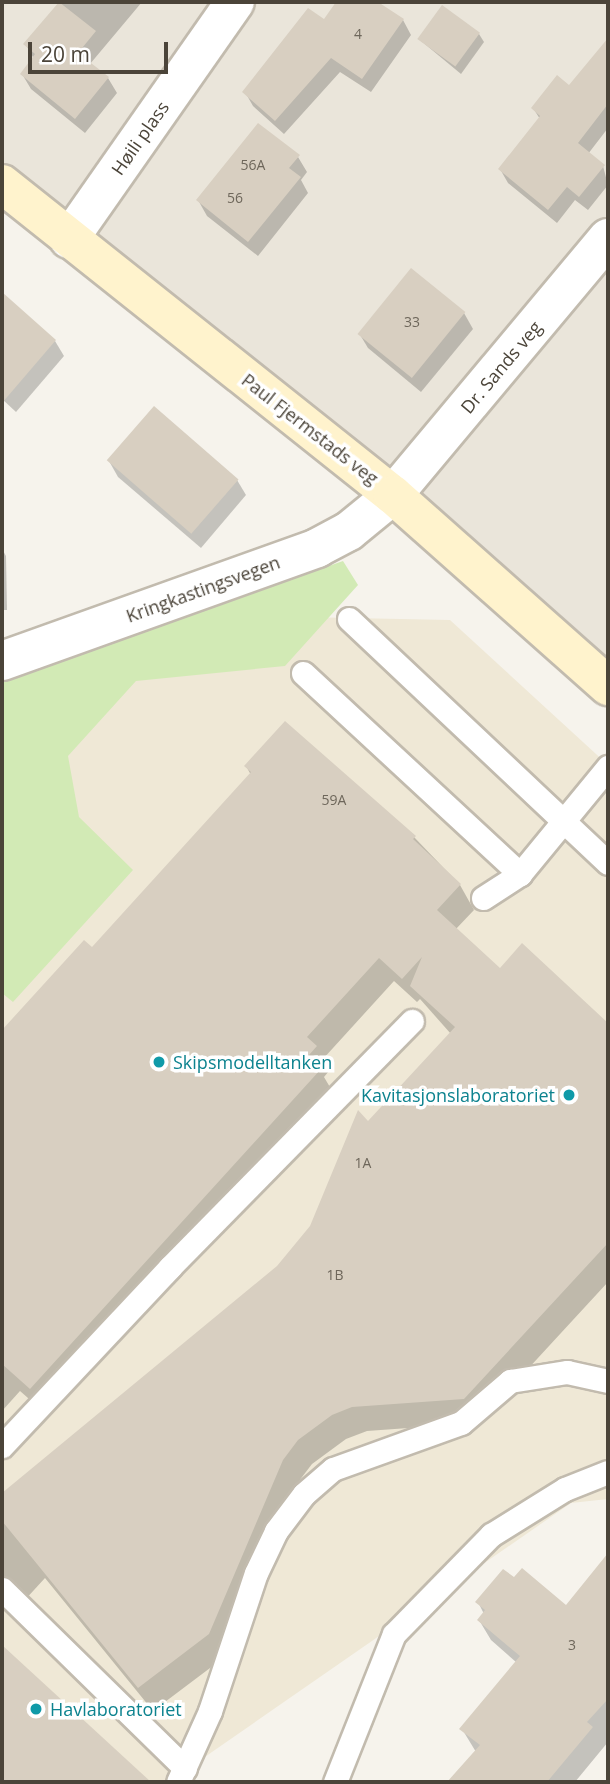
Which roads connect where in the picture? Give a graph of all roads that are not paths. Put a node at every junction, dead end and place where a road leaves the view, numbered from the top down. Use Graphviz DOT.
graph roads {
  1 [pos="235,2"];
  2 [pos="2,184"];
  3 [pos="608,238"];
  4 [pos="69,239"];
  5 [pos="393,495"];
  6 [pos="349,619"];
  7 [pos="2,661"];
  8 [pos="303,673"];
  9 [pos="608,686"];
  10 [pos="608,767"];
  11 [pos="561,819"];
  12 [pos="608,863"];
  13 [pos="520,874"];
  14 [pos="483,898"];
  15 [pos="412,1021"];
  16 [pos="608,1381"];
  17 [pos="2,1446"];
  18 [pos="608,1472"];
  19 [pos="2,1589"];
  20 [pos="181,1775"];
  21 [pos="335,1782"];
  1 -- 4 [label="street, Høili plass"];
  2 -- 4 [label="street, Paul Fjermstads veg"];
  3 -- 5 [label="street, Dr. Sands veg"];
  4 -- 5 [label="street, Paul Fjermstads veg"];
  5 -- 7 [label="street, Kringkastingsvegen"];
  5 -- 9 [label="street, Paul Fjermstads veg"];
  6 -- 11 [label="lane"];
  8 -- 13 [label="lane"];
  10 -- 11 [label="lane"];
  11 -- 12 [label="lane"];
  11 -- 13 [label="lane"];
  13 -- 14 [label="lane"];
  15 -- 17 [label="lane"];
  16 -- 20 [label="lane"];
  18 -- 21 [label="lane"];
  19 -- 20 [label="lane"];
}
